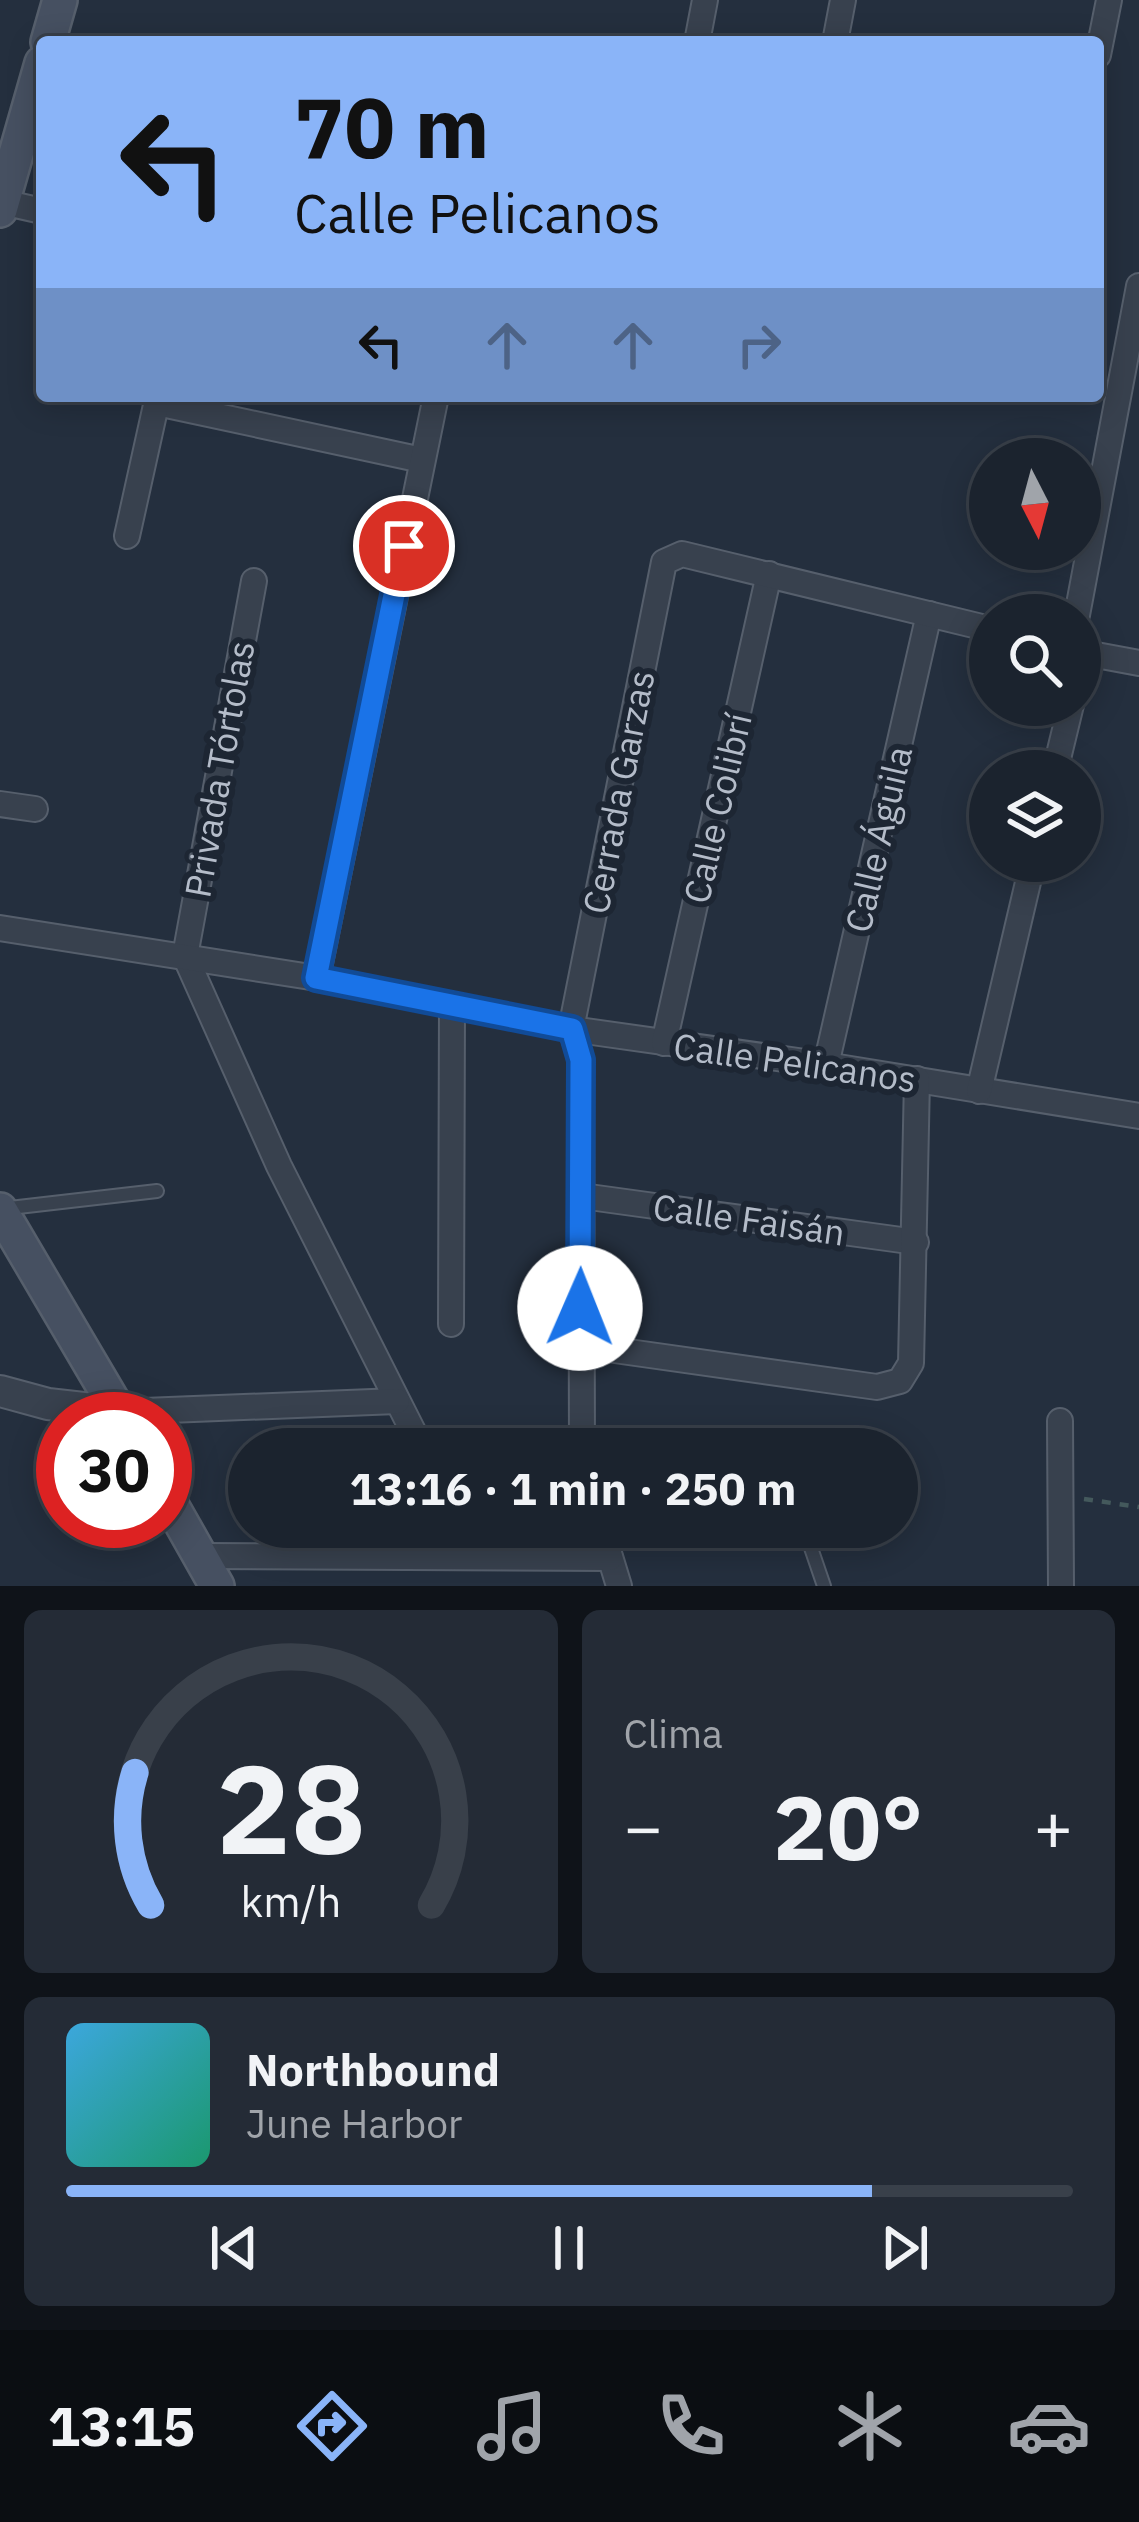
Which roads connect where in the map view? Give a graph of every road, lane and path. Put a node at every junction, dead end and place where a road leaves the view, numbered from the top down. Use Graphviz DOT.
graph roads {
  1 [pos="60,0"];
  2 [pos="705,0"];
  3 [pos="843,0"];
  4 [pos="1109,0"];
  5 [pos="50,36"];
  6 [pos="699,36"];
  7 [pos="836,36"];
  8 [pos="1102,36"];
  9 [pos="36,84"];
  10 [pos="1,206"];
  11 [pos="36,210"];
  12 [pos="1139,286"];
  13 [pos="157,402"];
  14 [pos="171,402"];
  15 [pos="435,402"];
  16 [pos="422,460"];
  17 [pos="128,536"];
  18 [pos="769,574"];
  19 [pos="254,581"];
  20 [pos="1081,594"];
  21 [pos="929,614"];
  22 [pos="969,624"];
  23 [pos="1101,659"];
  24 [pos="1139,663"];
  25 [pos="0,804"];
  26 [pos="34,809"];
  27 [pos="1029,882"];
  28 [pos="0,928"];
  29 [pos="185,956"];
  30 [pos="316,978"];
  31 [pos="452,1006"];
  32 [pos="572,1029"];
  33 [pos="664,1043"];
  34 [pos="826,1065"];
  35 [pos="917,1079"];
  36 [pos="979,1091"];
  37 [pos="1139,1116"];
  38 [pos="157,1191"];
  39 [pos="582,1196"];
  40 [pos="0,1209"];
  41 [pos="916,1242"];
  42 [pos="452,1324"];
  43 [pos="579,1345"];
  44 [pos="0,1391"];
  45 [pos="107,1392"];
  46 [pos="36,1401"];
  47 [pos="397,1401"];
  48 [pos="192,1412"];
  49 [pos="1060,1421"];
  50 [pos="411,1428"];
  51 [pos="581,1428"];
  52 [pos="1060,1495"];
  53 [pos="1139,1507"];
  54 [pos="192,1543"];
  55 [pos="607,1548"];
  56 [pos="811,1548"];
  57 [pos="199,1556"];
  58 [pos="610,1558"];
  59 [pos="217,1586"];
  60 [pos="619,1586"];
  61 [pos="824,1586"];
  62 [pos="1061,1586"];
  1 -- 5 [label="main road"];
  2 -- 6 [label="street"];
  3 -- 7 [label="street"];
  4 -- 8 [label="street"];
  9 -- 10 [label="main road"];
  10 -- 11 [label="street"];
  12 -- 20 [label="street"];
  13 -- 17 [label="street"];
  14 -- 16 [label="street"];
  15 -- 16 [label="street"];
  16 -- 30 [label="street"];
  18 -- 21 [label="street"];
  18 -- 32 [label="street, Cerrada Garzas"];
  18 -- 33 [label="street, Calle Colibrí"];
  19 -- 29 [label="street, Privada Tórtolas"];
  21 -- 22 [label="street"];
  21 -- 34 [label="street, Calle Águila"];
  23 -- 24 [label="street"];
  25 -- 26 [label="street"];
  27 -- 36 [label="street"];
  28 -- 29 [label="street, Calle Pelicanos"];
  29 -- 30 [label="street, Calle Pelicanos"];
  29 -- 47 [label="street"];
  30 -- 31 [label="street, Calle Pelicanos"];
  31 -- 32 [label="street, Calle Pelicanos"];
  31 -- 42 [label="street"];
  32 -- 33 [label="street, Calle Pelicanos"];
  32 -- 39 [label="street, Cerrada Garzas"];
  33 -- 34 [label="street, Calle Pelicanos"];
  34 -- 35 [label="street, Calle Pelicanos"];
  35 -- 36 [label="street, Calle Pelicanos"];
  35 -- 41 [label="street"];
  36 -- 37 [label="street, Calle Pelicanos"];
  38 -- 40 [label="lane"];
  39 -- 41 [label="street, Calle Faisán"];
  39 -- 43 [label="street, Cerrada Garzas"];
  40 -- 45 [label="main road"];
  41 -- 43 [label="street"];
  43 -- 51 [label="street, Cerrada Garzas"];
  44 -- 46 [label="street"];
  47 -- 48 [label="street"];
  47 -- 50 [label="street"];
  49 -- 52 [label="street"];
  52 -- 53 [label="path"];
  52 -- 62 [label="street"];
  54 -- 57 [label="main road"];
  55 -- 58 [label="street"];
  56 -- 61 [label="lane"];
  57 -- 58 [label="street"];
  57 -- 59 [label="main road"];
  58 -- 60 [label="street"];
}
